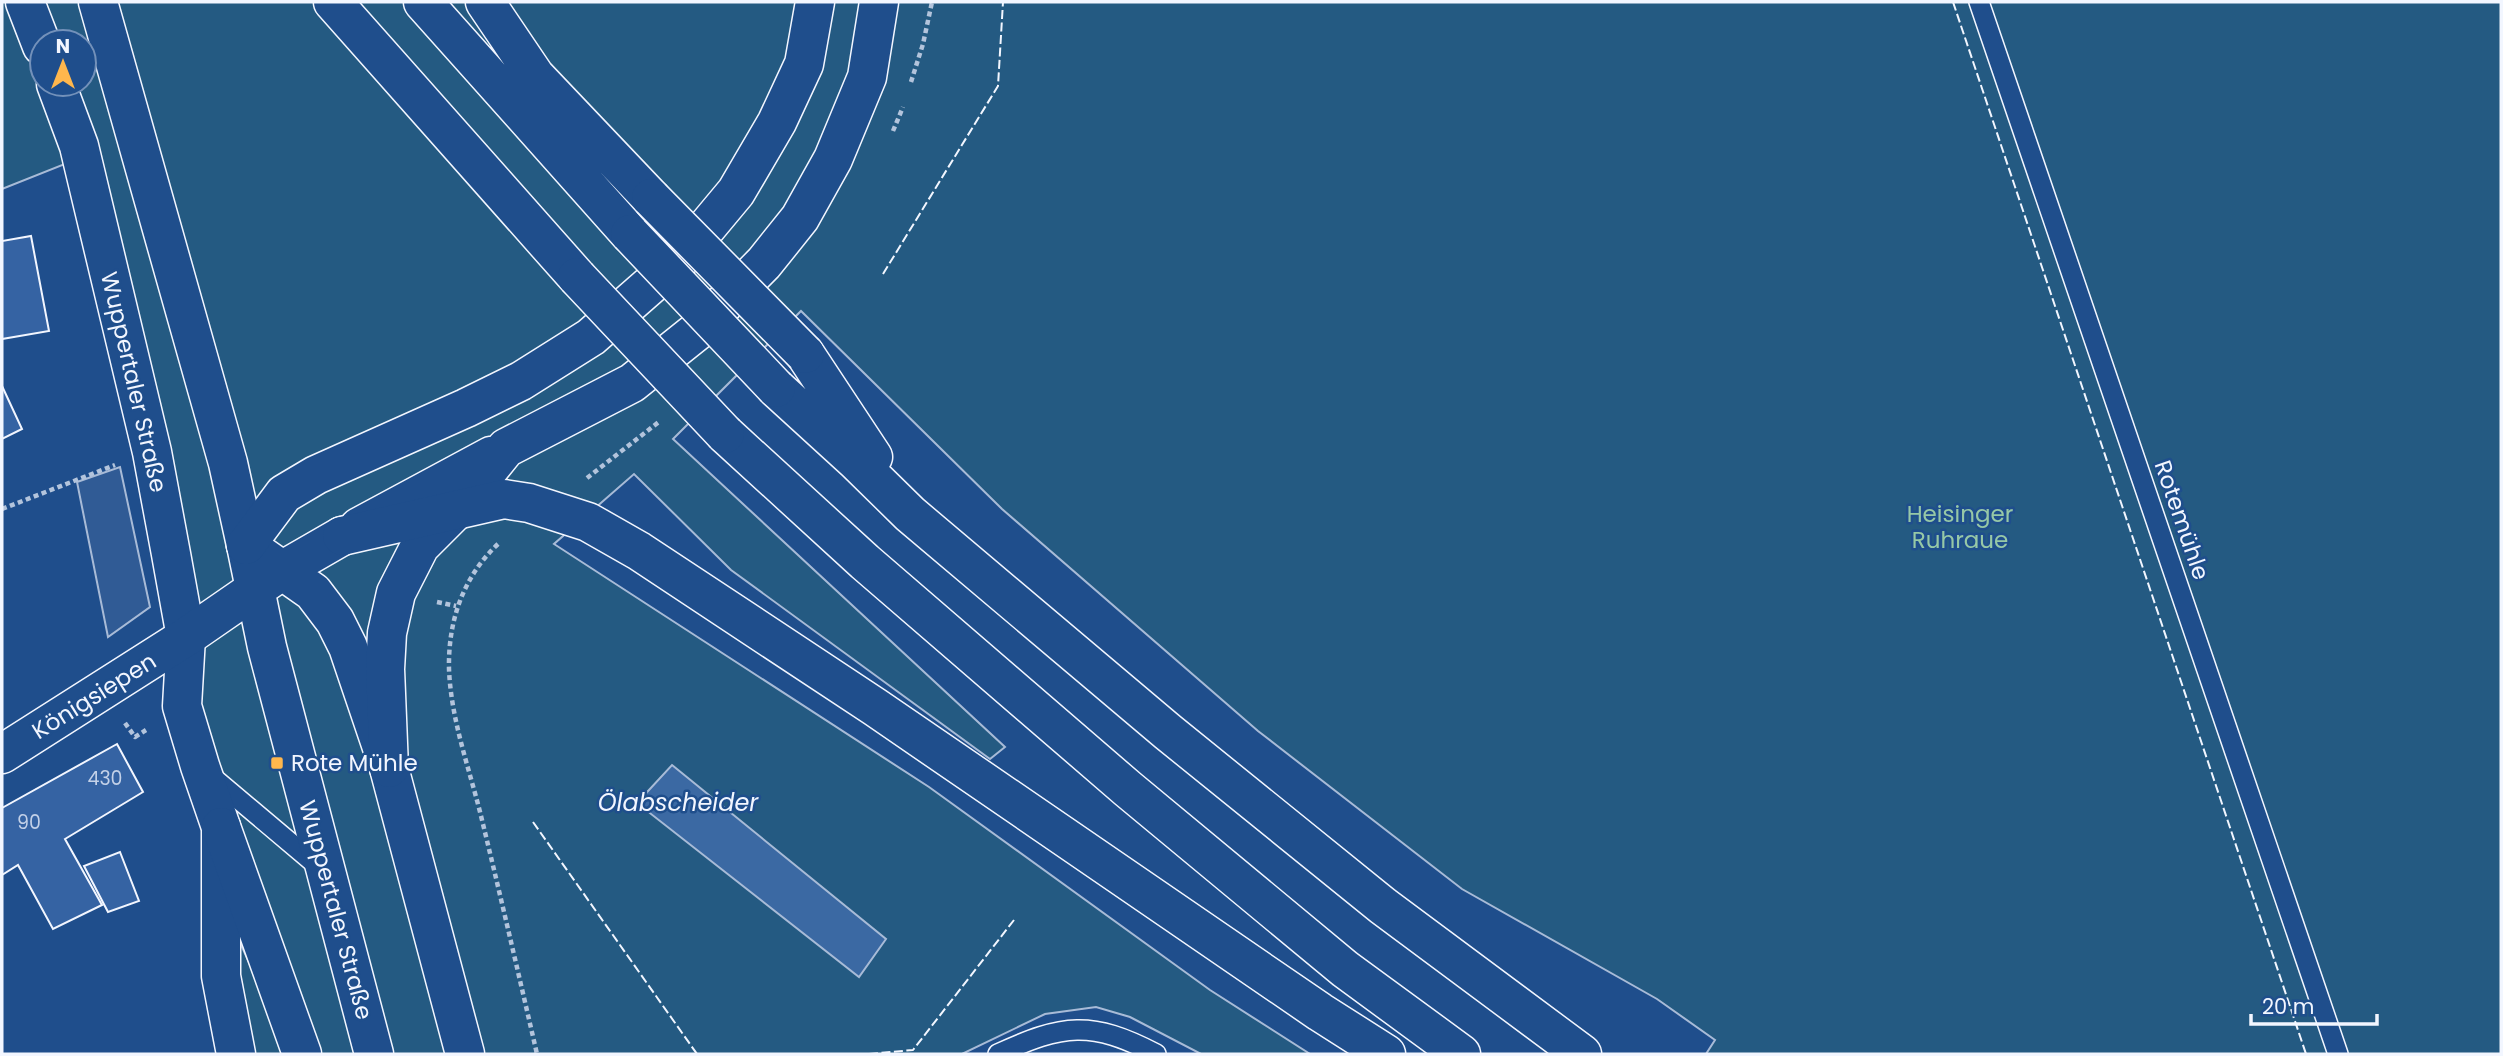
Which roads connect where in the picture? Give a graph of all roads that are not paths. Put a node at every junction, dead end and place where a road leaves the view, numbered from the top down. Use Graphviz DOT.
graph roads {
  1 [pos="25,2"];
  2 [pos="98,2"];
  3 [pos="333,2"];
  4 [pos="423,2"];
  5 [pos="485,2"];
  6 [pos="816,2"];
  7 [pos="879,2"];
  8 [pos="1979,2"];
  9 [pos="35,28"];
  10 [pos="61,98"];
  11 [pos="506,448"];
  12 [pos="457,509"];
  13 [pos="911,514"];
  14 [pos="342,536"];
  15 [pos="246,545"];
  16 [pos="269,579"];
  17 [pos="186,638"];
  18 [pos="2,754"];
  19 [pos="200,766"];
  20 [pos="389,768"];
  21 [pos="221,827"];
  22 [pos="327,874"];
  23 [pos="236,1054"];
  24 [pos="302,1054"];
  25 [pos="374,1054"];
  26 [pos="465,1054"];
  27 [pos="999,1054"];
  28 [pos="1156,1054"];
  29 [pos="1386,1054"];
  30 [pos="1461,1054"];
  31 [pos="1582,1054"];
  32 [pos="2338,1054"];
  1 -- 9 [label="main road"];
  2 -- 15 [label="main road, Wuppertaler Straße"];
  3 -- 30 [label="main road, bridge"];
  4 -- 13 [label="main road, bridge"];
  5 -- 13 [label="main road, bridge"];
  6 -- 15 [label="main road, Königsiepen"];
  7 -- 11 [label="main road, Königsiepen"];
  8 -- 32 [label="lane, Rotemühle"];
  10 -- 17 [label="main road, Wuppertaler Straße"];
  11 -- 12 [label="main road"];
  11 -- 14 [label="main road, Königsiepen"];
  12 -- 14 [label="main road"];
  12 -- 20 [label="main road"];
  12 -- 29 [label="main road"];
  13 -- 31 [label="main road"];
  14 -- 16 [label="main road, Königsiepen"];
  15 -- 16 [label="main road, Wuppertaler Straße"];
  15 -- 17 [label="main road, Königsiepen"];
  16 -- 17 [label="main road, Königsiepen"];
  16 -- 20 [label="main road"];
  16 -- 22 [label="main road, Wuppertaler Straße"];
  17 -- 18 [label="main road, Königsiepen"];
  17 -- 19 [label="main road, Wuppertaler Straße"];
  19 -- 21 [label="main road, Wuppertaler Straße"];
  19 -- 22 [label="lane"];
  20 -- 26 [label="main road"];
  21 -- 23 [label="main road, Wuppertaler Straße"];
  21 -- 24 [label="main road"];
  22 -- 25 [label="main road, Wuppertaler Straße"];
  27 -- 28 [label="lane"];
}
